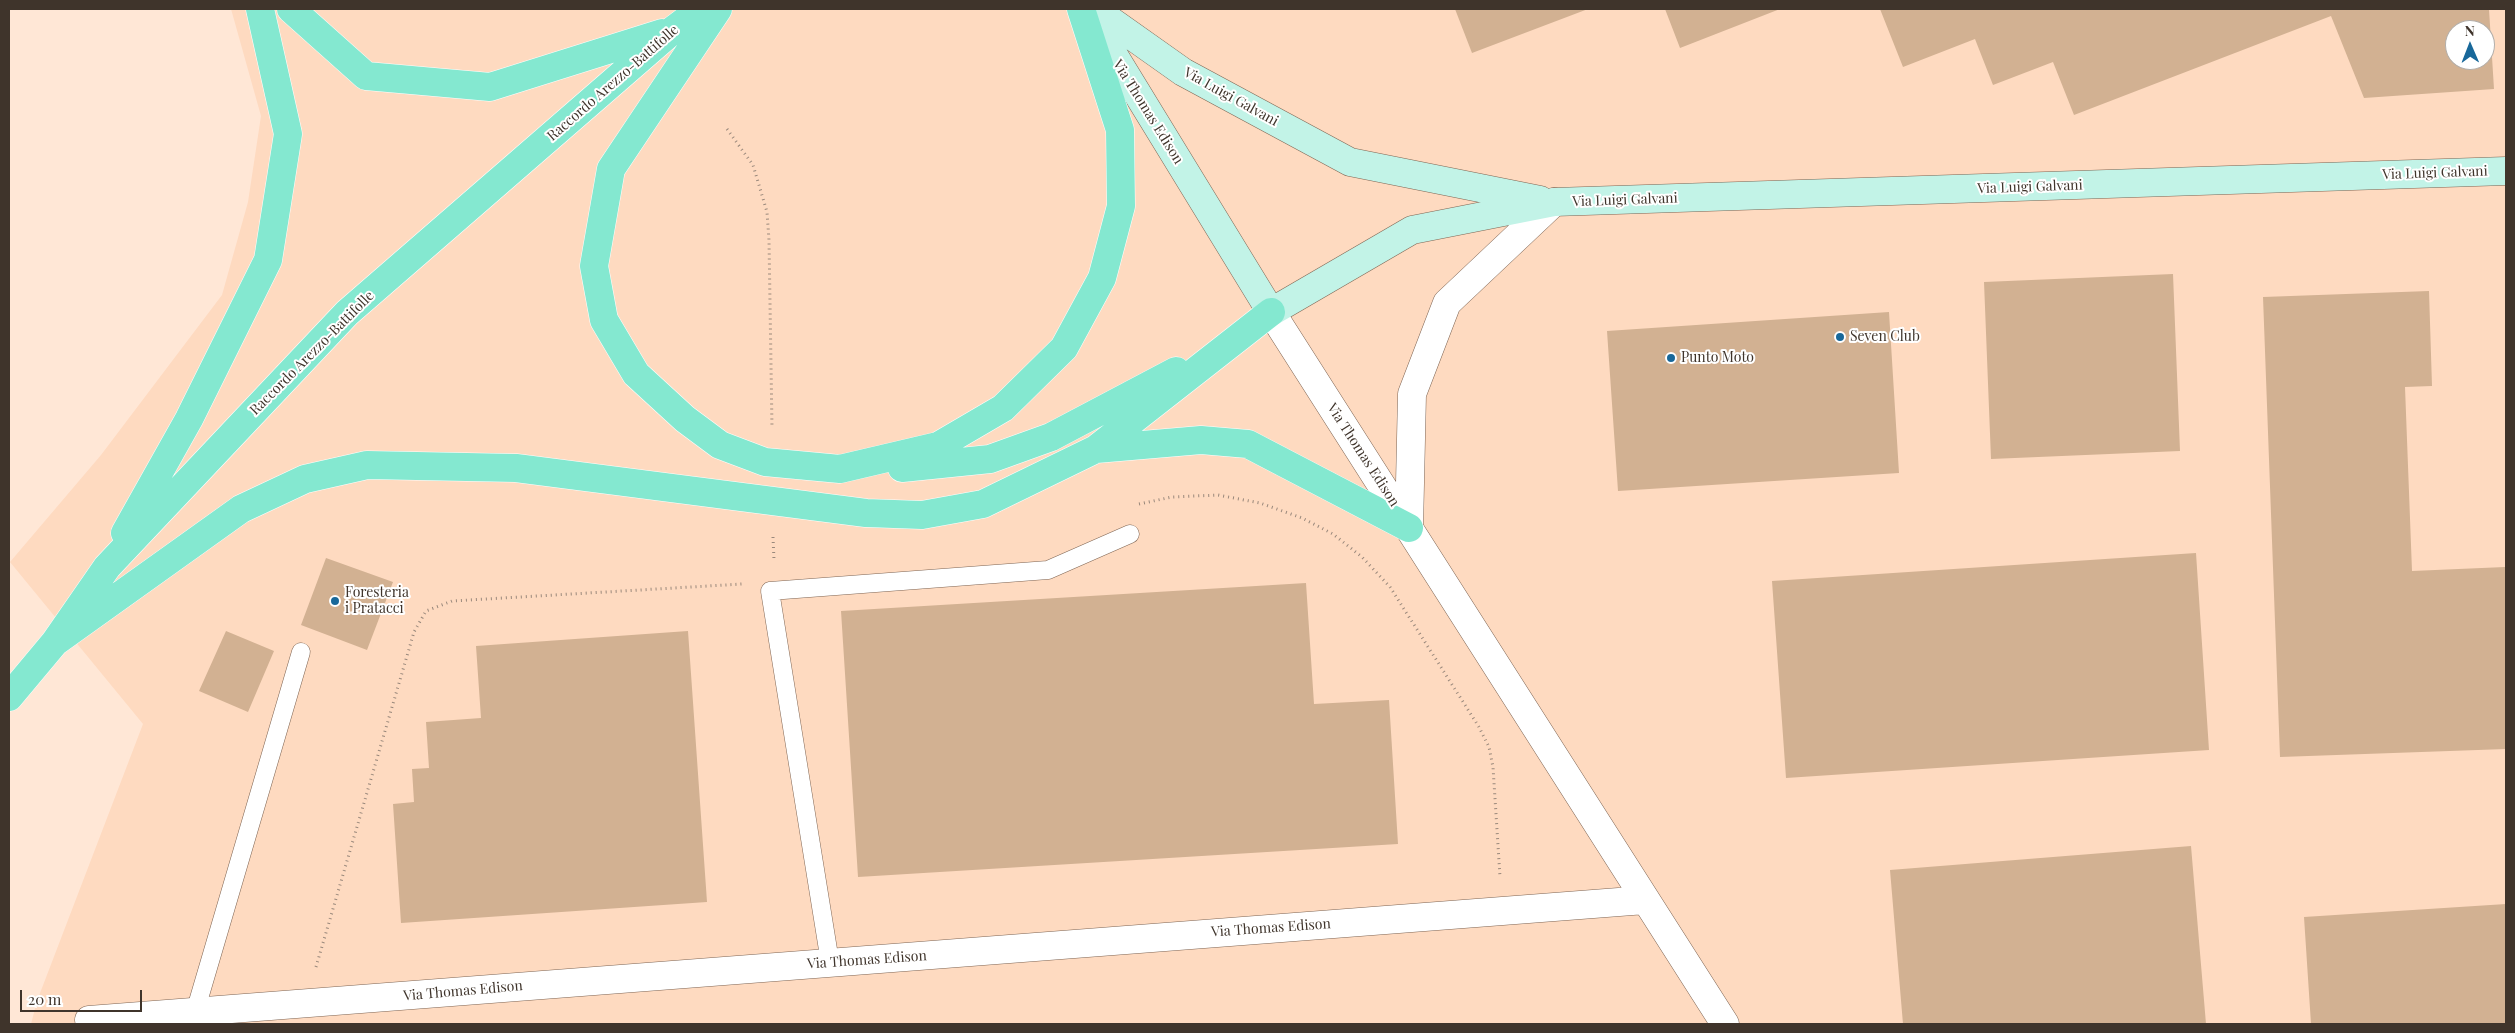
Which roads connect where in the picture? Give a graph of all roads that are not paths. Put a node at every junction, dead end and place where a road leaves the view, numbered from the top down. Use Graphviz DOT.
graph roads {
  1 [pos="260,9"];
  2 [pos="291,9"];
  3 [pos="701,9"];
  4 [pos="718,9"];
  5 [pos="1083,9"];
  6 [pos="1094,9"];
  7 [pos="673,30"];
  8 [pos="2506,171"];
  9 [pos="1554,202"];
  10 [pos="1271,312"];
  11 [pos="1246,334"];
  12 [pos="1096,449"];
  13 [pos="840,469"];
  14 [pos="1409,528"];
  15 [pos="1130,534"];
  16 [pos="106,567"];
  17 [pos="54,642"];
  18 [pos="301,652"];
  19 [pos="9,697"];
  20 [pos="1645,900"];
  21 [pos="830,962"];
  22 [pos="212,1015"];
  23 [pos="88,1022"];
  24 [pos="1725,1024"];
  1 -- 16 [label="main road"];
  2 -- 7 [label="main road"];
  3 -- 7 [label="main road, Raccordo Arezzo-Battifolle"];
  4 -- 13 [label="main road"];
  5 -- 10 [label="street, Via Thomas Edison"];
  5 -- 13 [label="main road"];
  6 -- 9 [label="street, Via Luigi Galvani"];
  7 -- 16 [label="main road, Raccordo Arezzo-Battifolle"];
  8 -- 9 [label="street, Via Luigi Galvani"];
  9 -- 10 [label="street, Via Luigi Galvani"];
  9 -- 14 [label="street, Via Luigi Galvani"];
  10 -- 11 [label="main road"];
  10 -- 14 [label="street, Via Thomas Edison"];
  11 -- 12 [label="main road"];
  11 -- 13 [label="main road"];
  12 -- 14 [label="main road"];
  12 -- 17 [label="main road"];
  14 -- 20 [label="street, Via Thomas Edison"];
  15 -- 21 [label="lane"];
  16 -- 17 [label="main road, Raccordo Arezzo-Battifolle"];
  17 -- 19 [label="main road, Raccordo Arezzo-Battifolle"];
  18 -- 22 [label="lane"];
  20 -- 21 [label="street, Via Thomas Edison"];
  20 -- 24 [label="street, Via Thomas Edison"];
  21 -- 22 [label="street, Via Thomas Edison"];
  22 -- 23 [label="street, Via Thomas Edison"];
}
